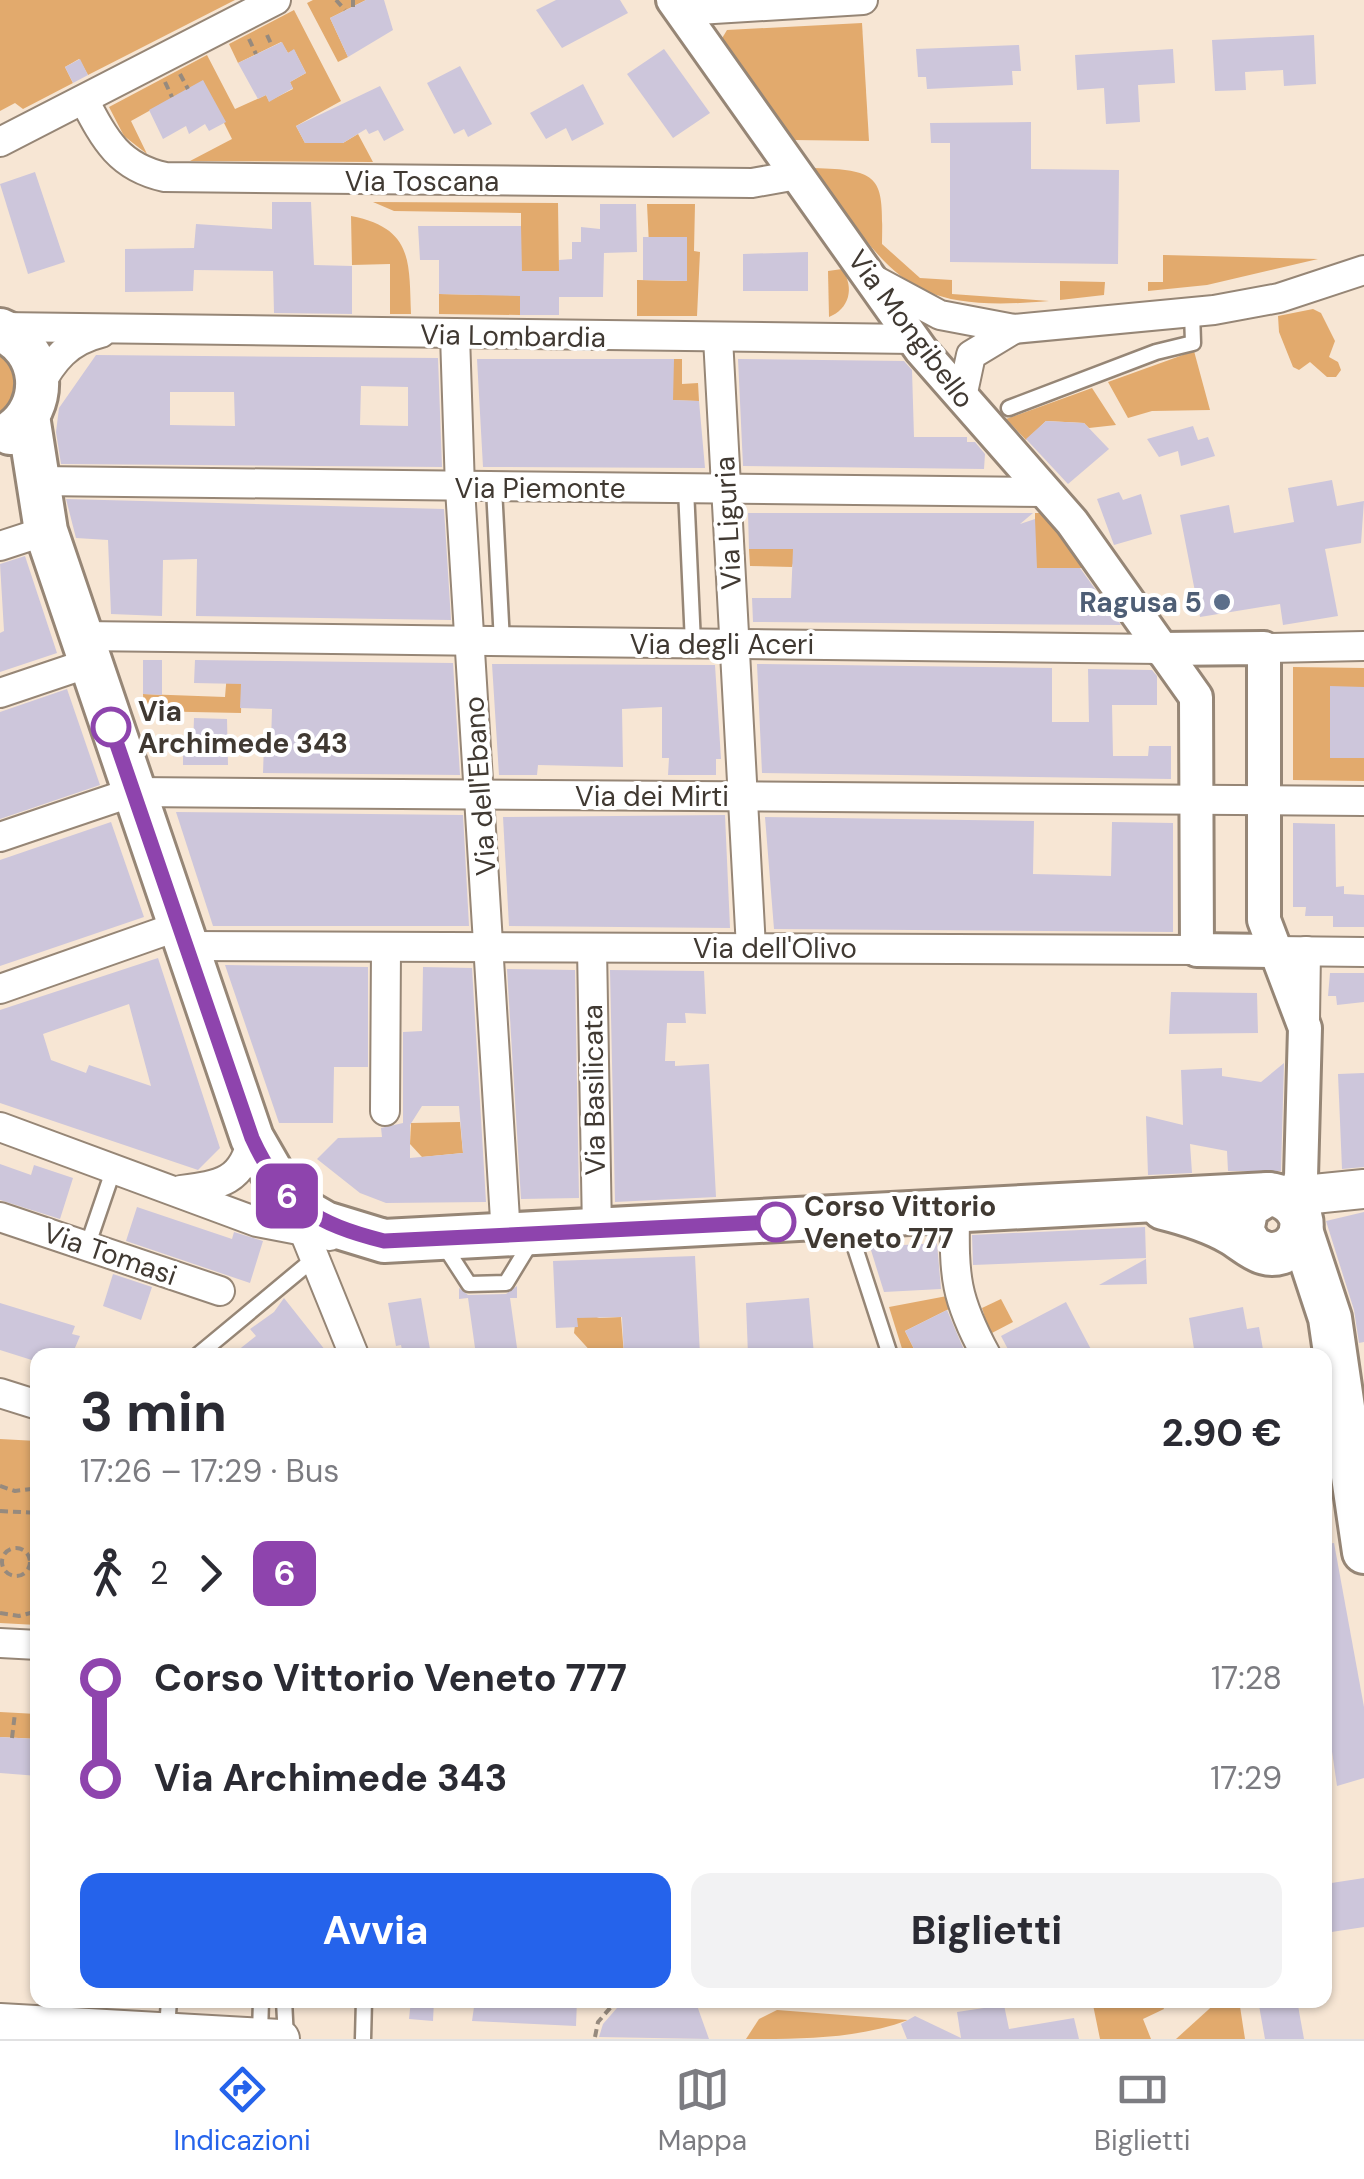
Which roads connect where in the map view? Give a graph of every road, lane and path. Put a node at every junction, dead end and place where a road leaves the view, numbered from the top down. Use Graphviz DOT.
graph roads {
  1 [pos="276,0"];
  2 [pos="336,0"];
  3 [pos="863,0"];
  4 [pos="677,6"];
  5 [pos="345,10"];
  6 [pos="262,26"];
  7 [pos="247,34"];
  8 [pos="272,46"];
  9 [pos="256,54"];
  10 [pos="178,70"];
  11 [pos="164,78"];
  12 [pos="188,88"];
  13 [pos="172,97"];
  14 [pos="84,100"];
  15 [pos="0,142"];
  16 [pos="797,175"];
  17 [pos="1364,270"];
  18 [pos="870,278"];
  19 [pos="1192,312"];
  20 [pos="963,322"];
  21 [pos="0,328"];
  22 [pos="1014,329"];
  23 [pos="112,331"];
  24 [pos="456,335"];
  25 [pos="718,338"];
  26 [pos="922,350"];
  27 [pos="972,354"];
  28 [pos="962,396"];
  29 [pos="1010,408"];
  30 [pos="22,414"];
  31 [pos="0,454"];
  32 [pos="460,488"];
  33 [pos="494,488"];
  34 [pos="686,489"];
  35 [pos="726,489"];
  36 [pos="1044,492"];
  37 [pos="41,509"];
  38 [pos="0,546"];
  39 [pos="470,643"];
  40 [pos="502,643"];
  41 [pos="693,643"];
  42 [pos="736,643"];
  43 [pos="1364,646"];
  44 [pos="1264,648"];
  45 [pos="1160,649"];
  46 [pos="1197,649"];
  47 [pos="84,650"];
  48 [pos="0,693"];
  49 [pos="1196,697"];
  50 [pos="133,792"];
  51 [pos="481,795"];
  52 [pos="742,797"];
  53 [pos="1185,800"];
  54 [pos="1278,801"];
  55 [pos="1364,801"];
  56 [pos="0,838"];
  57 [pos="182,936"];
  58 [pos="386,948"];
  59 [pos="489,948"];
  60 [pos="592,948"];
  61 [pos="751,948"];
  62 [pos="1198,950"];
  63 [pos="1291,951"];
  64 [pos="1364,952"];
  65 [pos="0,989"];
  66 [pos="385,1111"];
  67 [pos="0,1127"];
  68 [pos="252,1138"];
  69 [pos="114,1167"];
  70 [pos="222,1184"];
  71 [pos="179,1190"];
  72 [pos="1353,1190"];
  73 [pos="1134,1200"];
  74 [pos="1290,1208"];
  75 [pos="955,1213"];
  76 [pos="287,1214"];
  77 [pos="0,1218"];
  78 [pos="845,1218"];
  79 [pos="597,1231"];
  80 [pos="521,1235"];
  81 [pos="87,1247"];
  82 [pos="1254,1248"];
  83 [pos="220,1292"];
  84 [pos="202,1348"];
  85 [pos="351,1348"];
  86 [pos="888,1348"];
  87 [pos="982,1348"];
  88 [pos="1321,1348"];
  89 [pos="1328,1348"];
  90 [pos="0,1392"];
  91 [pos="30,1402"];
  92 [pos="1332,1405"];
  93 [pos="0,1486"];
  94 [pos="1338,1486"];
  95 [pos="30,1489"];
  96 [pos="0,1511"];
  97 [pos="30,1513"];
  98 [pos="1364,1552"];
  99 [pos="1,1564"];
  100 [pos="30,1566"];
  101 [pos="0,1613"];
  102 [pos="30,1613"];
  103 [pos="0,1643"];
  104 [pos="30,1645"];
  105 [pos="15,1713"];
  106 [pos="12,1738"];
  107 [pos="261,2008"];
  108 [pos="284,2008"];
  109 [pos="364,2008"];
  110 [pos="610,2008"];
  111 [pos="168,2016"];
  112 [pos="0,2023"];
  113 [pos="595,2037"];
  114 [pos="260,2038"];
  115 [pos="283,2039"];
  116 [pos="363,2039"];
  1 -- 14 [label="street"];
  2 -- 5 [label="path"];
  3 -- 4 [label="street"];
  4 -- 16 [label="street, Via Mongibello"];
  6 -- 8 [label="path"];
  7 -- 9 [label="path"];
  10 -- 12 [label="path"];
  11 -- 13 [label="path"];
  14 -- 15 [label="street"];
  14 -- 16 [label="street, Via Toscana"];
  16 -- 18 [label="street, Via Mongibello"];
  17 -- 19 [label="street"];
  18 -- 20 [label="street"];
  18 -- 26 [label="street, Via Mongibello"];
  19 -- 22 [label="street"];
  19 -- 29 [label="lane"];
  20 -- 22 [label="street"];
  20 -- 26 [label="street"];
  21 -- 23 [label="street, Via Lombardia"];
  21 -- 30 [label="main road"];
  22 -- 27 [label="street"];
  23 -- 24 [label="street, Via Lombardia"];
  23 -- 30 [label="street"];
  24 -- 25 [label="street, Via Lombardia"];
  24 -- 32 [label="street, Via dell'Ebano"];
  25 -- 26 [label="street, Via Lombardia"];
  25 -- 35 [label="street, Via Liguria"];
  26 -- 27 [label="street, Via Lombardia"];
  26 -- 28 [label="street, Via Mongibello"];
  27 -- 28 [label="street"];
  28 -- 36 [label="street, Via Mongibello"];
  30 -- 37 [label="main road"];
  31 -- 37 [label="main road"];
  32 -- 33 [label="street, Via Piemonte"];
  32 -- 37 [label="street, Via Piemonte"];
  32 -- 39 [label="street, Via dell'Ebano"];
  33 -- 34 [label="street, Via Piemonte"];
  33 -- 40 [label="lane"];
  34 -- 35 [label="street, Via Piemonte"];
  34 -- 41 [label="lane"];
  35 -- 36 [label="street, Via Piemonte"];
  35 -- 42 [label="street, Via Liguria"];
  36 -- 45 [label="street, Via Mongibello"];
  37 -- 38 [label="street, Via Piemonte"];
  37 -- 47 [label="main road"];
  39 -- 40 [label="street, Via degli Aceri"];
  39 -- 47 [label="street, Via degli Aceri"];
  39 -- 51 [label="street, Via dell'Ebano"];
  40 -- 41 [label="street, Via degli Aceri"];
  41 -- 42 [label="street, Via degli Aceri"];
  42 -- 45 [label="street, Via degli Aceri"];
  42 -- 52 [label="street, Via Liguria"];
  43 -- 44 [label="street, Via degli Aceri"];
  44 -- 46 [label="street, Via degli Aceri"];
  44 -- 54 [label="street"];
  45 -- 46 [label="street, Via degli Aceri"];
  45 -- 49 [label="street, Via Mongibello"];
  46 -- 49 [label="street"];
  47 -- 48 [label="street, Via degli Aceri"];
  47 -- 50 [label="main road"];
  49 -- 53 [label="street"];
  50 -- 51 [label="street, Via dei Mirti"];
  50 -- 56 [label="street, Via dei Mirti"];
  50 -- 57 [label="main road"];
  51 -- 52 [label="street, Via dei Mirti"];
  51 -- 59 [label="street, Via dell'Ebano"];
  52 -- 53 [label="street, Via dei Mirti"];
  52 -- 61 [label="street, Via Liguria"];
  53 -- 54 [label="street, Via dei Mirti"];
  53 -- 62 [label="street"];
  54 -- 55 [label="street"];
  54 -- 63 [label="street"];
  57 -- 58 [label="street, Via dell'Olivo"];
  57 -- 65 [label="street, Via dell'Olivo"];
  57 -- 68 [label="main road"];
  58 -- 59 [label="street, Via dell'Olivo"];
  58 -- 66 [label="street"];
  59 -- 60 [label="street, Via dell'Olivo"];
  59 -- 80 [label="street, Via dell'Ebano"];
  60 -- 61 [label="street, Via dell'Olivo"];
  60 -- 79 [label="street, Via Basilicata"];
  61 -- 62 [label="street, Via dell'Olivo"];
  62 -- 63 [label="street, Via dell'Olivo"];
  63 -- 64 [label="street, Via dell'Olivo"];
  63 -- 74 [label="street"];
  67 -- 69 [label="street"];
  68 -- 70 [label="street"];
  68 -- 76 [label="main road"];
  69 -- 71 [label="street"];
  69 -- 81 [label="lane"];
  70 -- 71 [label="street"];
  70 -- 76 [label="street"];
  71 -- 76 [label="street"];
  72 -- 74 [label="main road"];
  73 -- 74 [label="main road"];
  73 -- 75 [label="main road"];
  73 -- 82 [label="main road"];
  74 -- 82 [label="main road"];
  74 -- 89 [label="main road"];
  75 -- 78 [label="main road"];
  75 -- 87 [label="street"];
  76 -- 80 [label="main road"];
  76 -- 84 [label="lane"];
  76 -- 85 [label="street"];
  77 -- 81 [label="street, Via Tomasi"];
  78 -- 79 [label="main road"];
  78 -- 86 [label="lane"];
  79 -- 80 [label="main road"];
  81 -- 83 [label="street, Via Tomasi"];
  82 -- 88 [label="main road"];
  90 -- 91 [label="street"];
  92 -- 94 [label="main road"];
  93 -- 95 [label="path"];
  94 -- 98 [label="main road"];
  96 -- 97 [label="path"];
  99 -- 100 [label="path"];
  99 -- 100 [label="path"];
  101 -- 102 [label="path"];
  103 -- 104 [label="street"];
  105 -- 106 [label="path"];
  107 -- 114 [label="lane"];
  108 -- 115 [label="lane"];
  109 -- 116 [label="lane"];
  110 -- 113 [label="path"];
  111 -- 112 [label="main road"];
  111 -- 114 [label="main road"];
  114 -- 115 [label="main road"];
}
